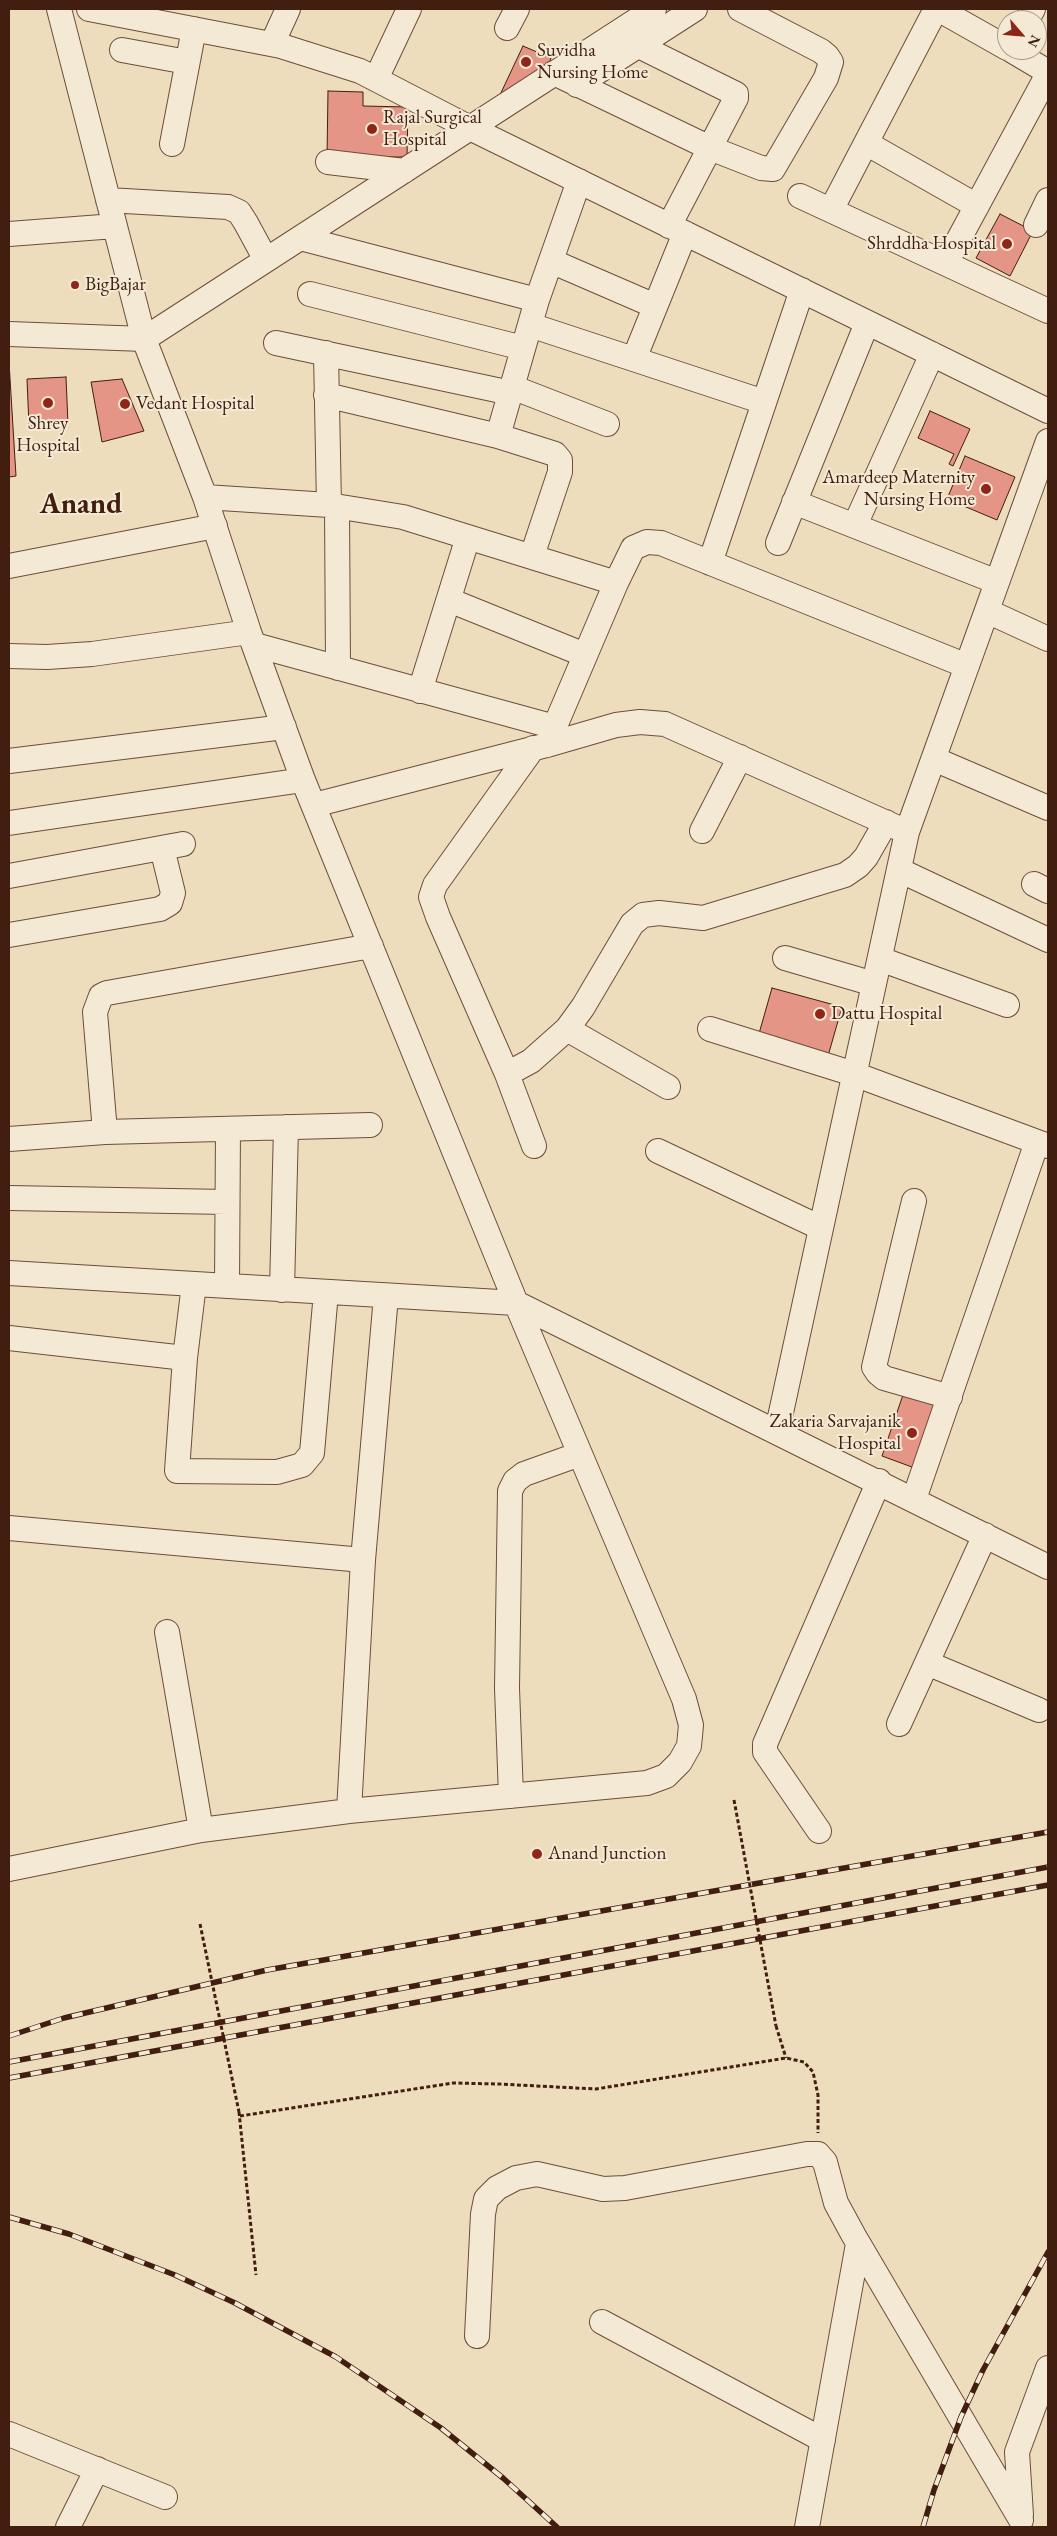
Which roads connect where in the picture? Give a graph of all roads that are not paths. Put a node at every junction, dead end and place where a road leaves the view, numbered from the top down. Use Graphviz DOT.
graph roads {
  1 [pos="59,9"];
  2 [pos="89,9"];
  3 [pos="288,9"];
  4 [pos="409,9"];
  5 [pos="654,9"];
  6 [pos="695,9"];
  7 [pos="740,9"];
  8 [pos="937,9"];
  9 [pos="194,29"];
  10 [pos="997,42"];
  11 [pos="272,44"];
  12 [pos="638,46"];
  13 [pos="122,50"];
  14 [pos="1027,60"];
  15 [pos="187,62"];
  16 [pos="1048,73"];
  17 [pos="554,74"];
  18 [pos="376,80"];
  19 [pos="577,85"];
  20 [pos="470,128"];
  21 [pos="866,143"];
  22 [pos="172,144"];
  23 [pos="710,148"];
  24 [pos="328,162"];
  25 [pos="404,171"];
  26 [pos="579,181"];
  27 [pos="800,196"];
  28 [pos="108,200"];
  29 [pos="1048,200"];
  30 [pos="976,206"];
  31 [pos="831,210"];
  32 [pos="1036,225"];
  33 [pos="115,226"];
  34 [pos="677,230"];
  35 [pos="9,234"];
  36 [pos="300,238"];
  37 [pos="266,260"];
  38 [pos="551,261"];
  39 [pos="946,263"];
  40 [pos="802,290"];
  41 [pos="310,294"];
  42 [pos="537,300"];
  43 [pos="655,306"];
  44 [pos="1048,311"];
  45 [pos="867,323"];
  46 [pos="530,325"];
  47 [pos="9,334"];
  48 [pos="144,339"];
  49 [pos="276,342"];
  50 [pos="523,348"];
  51 [pos="326,353"];
  52 [pos="932,354"];
  53 [pos="634,359"];
  54 [pos="512,390"];
  55 [pos="326,395"];
  56 [pos="764,402"];
  57 [pos="1048,411"];
  58 [pos="607,424"];
  59 [pos="498,436"];
  60 [pos="1048,441"];
  61 [pos="205,497"];
  62 [pos="794,502"];
  63 [pos="333,506"];
  64 [pos="855,525"];
  65 [pos="215,526"];
  66 [pos="468,537"];
  67 [pos="778,543"];
  68 [pos="532,556"];
  69 [pos="710,563"];
  70 [pos="9,566"];
  71 [pos="997,582"];
  72 [pos="616,583"];
  73 [pos="448,600"];
  74 [pos="987,611"];
  75 [pos="252,638"];
  76 [pos="1048,639"];
  77 [pos="585,655"];
  78 [pos="9,656"];
  79 [pos="967,666"];
  80 [pos="338,668"];
  81 [pos="420,691"];
  82 [pos="284,727"];
  83 [pos="545,740"];
  84 [pos="740,758"];
  85 [pos="934,759"];
  86 [pos="9,761"];
  87 [pos="304,780"];
  88 [pos="314,805"];
  89 [pos="1048,808"];
  90 [pos="886,822"];
  91 [pos="9,823"];
  92 [pos="702,832"];
  93 [pos="907,832"];
  94 [pos="899,870"];
  95 [pos="9,876"];
  96 [pos="9,935"];
  97 [pos="1048,940"];
  98 [pos="371,946"];
  99 [pos="784,958"];
  100 [pos="880,959"];
  101 [pos="874,984"];
  102 [pos="1007,1004"];
  103 [pos="567,1028"];
  104 [pos="710,1029"];
  105 [pos="507,1074"];
  106 [pos="854,1074"];
  107 [pos="668,1087"];
  108 [pos="370,1125"];
  109 [pos="286,1127"];
  110 [pos="228,1129"];
  111 [pos="105,1132"];
  112 [pos="9,1139"];
  113 [pos="1043,1144"];
  114 [pos="534,1146"];
  115 [pos="658,1151"];
  116 [pos="9,1198"];
  117 [pos="914,1201"];
  118 [pos="227,1202"];
  119 [pos="821,1228"];
  120 [pos="9,1274"];
  121 [pos="194,1284"];
  122 [pos="227,1286"];
  123 [pos="282,1290"];
  124 [pos="326,1292"];
  125 [pos="386,1296"];
  126 [pos="516,1303"];
  127 [pos="9,1338"];
  128 [pos="185,1358"];
  129 [pos="950,1397"];
  130 [pos="777,1431"];
  131 [pos="580,1454"];
  132 [pos="879,1481"];
  133 [pos="914,1499"];
  134 [pos="9,1528"];
  135 [pos="985,1535"];
  136 [pos="363,1560"];
  137 [pos="1048,1567"];
  138 [pos="168,1632"];
  139 [pos="927,1662"];
  140 [pos="1039,1710"];
  141 [pos="899,1724"];
  142 [pos="511,1796"];
  143 [pos="350,1811"];
  144 [pos="201,1830"];
  145 [pos="819,1831"];
  146 [pos="9,1869"];
  147 [pos="858,2244"];
  148 [pos="602,2322"];
  149 [pos="477,2336"];
  150 [pos="1048,2368"];
  151 [pos="9,2434"];
  152 [pos="823,2440"];
  153 [pos="97,2469"];
  154 [pos="164,2497"];
  155 [pos="1023,2524"];
  156 [pos="68,2527"];
  157 [pos="807,2527"];
  1 -- 28 [label="street"];
  2 -- 9 [label="street"];
  3 -- 11 [label="street"];
  4 -- 18 [label="street"];
  5 -- 17 [label="street"];
  6 -- 12 [label="street"];
  7 -- 23 [label="street"];
  8 -- 10 [label="street"];
  8 -- 21 [label="street"];
  9 -- 11 [label="street"];
  9 -- 15 [label="street"];
  11 -- 18 [label="street"];
  12 -- 19 [label="street"];
  12 -- 23 [label="street"];
  13 -- 15 [label="street"];
  14 -- 16 [label="street"];
  15 -- 22 [label="street"];
  16 -- 30 [label="street"];
  17 -- 19 [label="street"];
  17 -- 20 [label="street"];
  18 -- 20 [label="street"];
  19 -- 23 [label="street"];
  20 -- 25 [label="street"];
  20 -- 26 [label="street"];
  21 -- 30 [label="street"];
  21 -- 31 [label="street"];
  23 -- 34 [label="street"];
  24 -- 25 [label="street"];
  25 -- 36 [label="street"];
  26 -- 34 [label="street"];
  26 -- 38 [label="street"];
  27 -- 31 [label="street"];
  28 -- 33 [label="street"];
  28 -- 37 [label="street"];
  29 -- 32 [label="street"];
  30 -- 39 [label="street"];
  31 -- 39 [label="street"];
  33 -- 35 [label="street"];
  33 -- 48 [label="street"];
  34 -- 40 [label="street"];
  34 -- 43 [label="street"];
  36 -- 37 [label="street"];
  36 -- 42 [label="street"];
  37 -- 48 [label="street"];
  38 -- 42 [label="street"];
  38 -- 43 [label="street"];
  39 -- 44 [label="street"];
  40 -- 45 [label="street"];
  40 -- 56 [label="street"];
  41 -- 50 [label="street"];
  42 -- 46 [label="street"];
  43 -- 53 [label="street"];
  45 -- 52 [label="street"];
  45 -- 62 [label="street"];
  46 -- 50 [label="street"];
  46 -- 53 [label="street"];
  47 -- 48 [label="street"];
  48 -- 61 [label="street"];
  49 -- 51 [label="street"];
  50 -- 54 [label="street"];
  51 -- 54 [label="street"];
  51 -- 55 [label="street"];
  52 -- 57 [label="street"];
  52 -- 64 [label="street"];
  53 -- 56 [label="street"];
  54 -- 58 [label="street"];
  54 -- 59 [label="street"];
  55 -- 59 [label="street"];
  55 -- 63 [label="street"];
  56 -- 69 [label="street"];
  59 -- 68 [label="street"];
  60 -- 71 [label="street"];
  61 -- 63 [label="street"];
  61 -- 65 [label="street"];
  62 -- 64 [label="street"];
  62 -- 67 [label="street"];
  63 -- 66 [label="street"];
  63 -- 80 [label="street"];
  64 -- 71 [label="street"];
  65 -- 70 [label="street"];
  65 -- 75 [label="street"];
  66 -- 68 [label="street"];
  66 -- 73 [label="street"];
  68 -- 72 [label="street"];
  69 -- 72 [label="street"];
  69 -- 79 [label="street"];
  71 -- 74 [label="street"];
  72 -- 77 [label="street"];
  73 -- 77 [label="street"];
  73 -- 81 [label="street"];
  74 -- 76 [label="street"];
  74 -- 79 [label="street"];
  75 -- 78 [label="street"];
  75 -- 80 [label="street"];
  75 -- 82 [label="street"];
  77 -- 83 [label="street"];
  79 -- 85 [label="street"];
  80 -- 81 [label="street"];
  81 -- 83 [label="street"];
  82 -- 86 [label="street"];
  82 -- 87 [label="street"];
  83 -- 84 [label="street"];
  83 -- 88 [label="street"];
  83 -- 105 [label="street"];
  84 -- 90 [label="street"];
  84 -- 92 [label="street"];
  85 -- 89 [label="street"];
  85 -- 93 [label="street"];
  87 -- 88 [label="street"];
  87 -- 91 [label="street"];
  88 -- 98 [label="street"];
  90 -- 93 [label="street"];
  90 -- 103 [label="street"];
  93 -- 94 [label="street"];
  94 -- 97 [label="street"];
  94 -- 100 [label="street"];
  95 -- 96 [label="street"];
  98 -- 111 [label="street"];
  98 -- 126 [label="street"];
  99 -- 101 [label="street"];
  100 -- 101 [label="street"];
  100 -- 102 [label="street"];
  101 -- 106 [label="street"];
  103 -- 105 [label="street"];
  103 -- 107 [label="street"];
  104 -- 106 [label="street"];
  105 -- 114 [label="street"];
  106 -- 113 [label="street"];
  106 -- 119 [label="street"];
  108 -- 109 [label="street"];
  109 -- 110 [label="street"];
  109 -- 123 [label="street"];
  110 -- 111 [label="street"];
  110 -- 118 [label="street"];
  111 -- 112 [label="street"];
  113 -- 129 [label="street"];
  115 -- 119 [label="street"];
  116 -- 118 [label="street"];
  117 -- 129 [label="street"];
  118 -- 122 [label="street"];
  119 -- 130 [label="street"];
  120 -- 121 [label="street"];
  121 -- 122 [label="street"];
  121 -- 128 [label="street"];
  122 -- 123 [label="street"];
  123 -- 124 [label="street"];
  124 -- 125 [label="street"];
  124 -- 128 [label="street"];
  125 -- 126 [label="street"];
  125 -- 136 [label="street"];
  126 -- 130 [label="street"];
  126 -- 131 [label="street"];
  127 -- 128 [label="street"];
  129 -- 133 [label="street"];
  130 -- 132 [label="street"];
  131 -- 142 [label="street"];
  131 -- 142 [label="street"];
  132 -- 133 [label="street"];
  132 -- 145 [label="street"];
  133 -- 135 [label="street"];
  134 -- 136 [label="street"];
  135 -- 137 [label="street"];
  135 -- 139 [label="street"];
  136 -- 143 [label="street"];
  138 -- 144 [label="street"];
  139 -- 140 [label="street"];
  139 -- 141 [label="street"];
  142 -- 143 [label="street"];
  143 -- 144 [label="street"];
  144 -- 146 [label="street"];
  147 -- 149 [label="street"];
  147 -- 152 [label="street"];
  147 -- 155 [label="street"];
  148 -- 152 [label="street"];
  150 -- 155 [label="street"];
  151 -- 153 [label="street"];
  152 -- 157 [label="street"];
  153 -- 154 [label="street"];
  153 -- 156 [label="street"];
}
